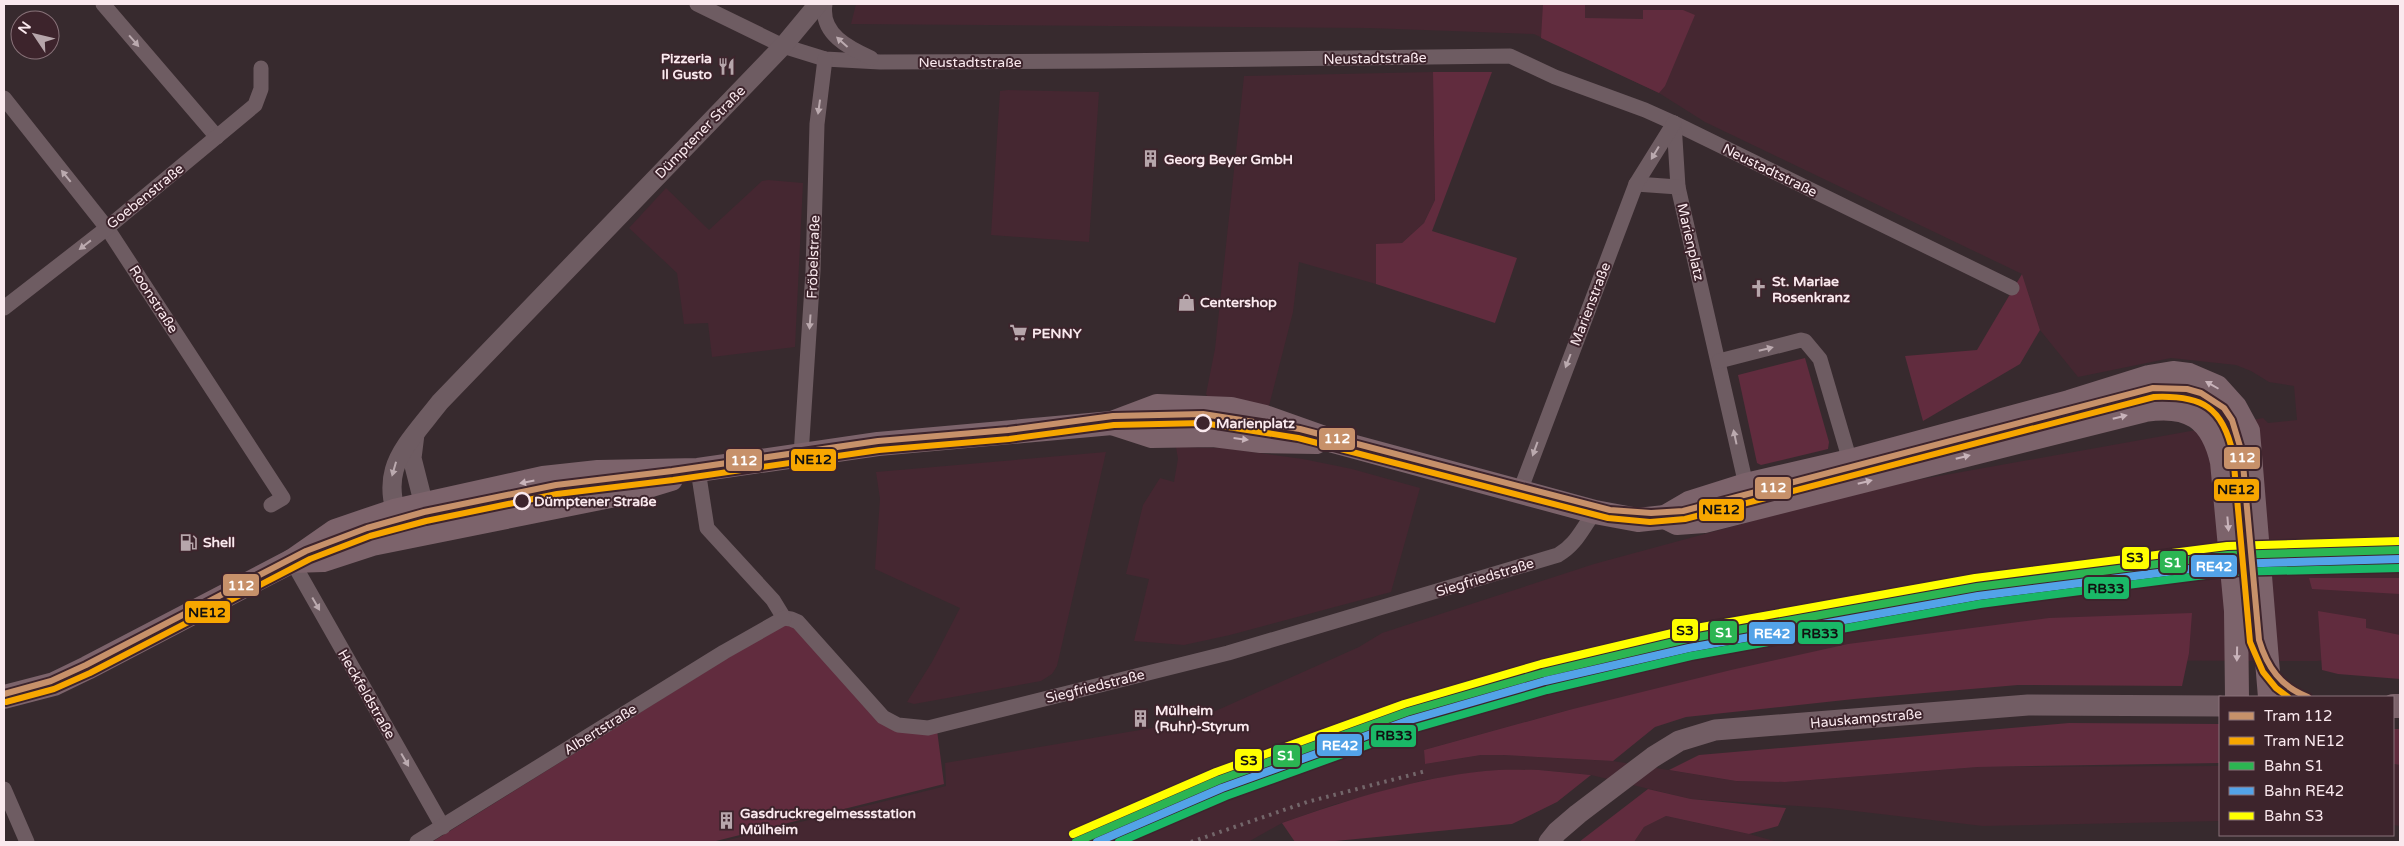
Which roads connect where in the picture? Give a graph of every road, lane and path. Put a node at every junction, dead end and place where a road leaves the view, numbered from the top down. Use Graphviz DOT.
graph roads {
  1 [pos="103,4"];
  2 [pos="697,4"];
  3 [pos="818,4"];
  4 [pos="825,4"];
  5 [pos="783,46"];
  6 [pos="825,59"];
  7 [pos="880,62"];
  8 [pos="261,68"];
  9 [pos="4,98"];
  10 [pos="1674,122"];
  11 [pos="217,138"];
  12 [pos="1636,184"];
  13 [pos="1678,187"];
  14 [pos="107,228"];
  15 [pos="2012,288"];
  16 [pos="4,308"];
  17 [pos="1718,361"];
  18 [pos="415,433"];
  19 [pos="801,454"];
  20 [pos="1850,461"];
  21 [pos="698,470"];
  22 [pos="1746,485"];
  23 [pos="1520,491"];
  24 [pos="423,504"];
  25 [pos="271,505"];
  26 [pos="394,511"];
  27 [pos="1595,512"];
  28 [pos="1665,517"];
  29 [pos="416,534"];
  30 [pos="292,561"];
  31 [pos="784,618"];
  32 [pos="2237,696"];
  33 [pos="2270,696"];
  34 [pos="4,697"];
  35 [pos="2219,706"];
  36 [pos="4,789"];
  37 [pos="443,826"];
  38 [pos="27,842"];
  39 [pos="417,842"];
  40 [pos="1550,842"];
  1 -- 11 [label="street, one-way"];
  2 -- 5 [label="street, Neustadtstraße"];
  3 -- 5 [label="street, Dümptener Straße"];
  7 -- 4 [label="street, one-way"];
  5 -- 6 [label="street, Neustadtstraße"];
  5 -- 18 [label="street, Dümptener Straße"];
  6 -- 7 [label="street, Neustadtstraße"];
  6 -- 19 [label="street, Fröbelstraße, one-way"];
  7 -- 10 [label="street, Neustadtstraße"];
  8 -- 11 [label="street, Goebenstraße"];
  14 -- 9 [label="street, Roonstraße, one-way"];
  10 -- 12 [label="street, Marienstraße, one-way"];
  10 -- 13 [label="street, Marienplatz"];
  10 -- 15 [label="street, Neustadtstraße"];
  11 -- 14 [label="street, Goebenstraße"];
  12 -- 13 [label="street"];
  12 -- 23 [label="street, Marienstraße, one-way"];
  13 -- 17 [label="street, Marienplatz"];
  14 -- 16 [label="street, Goebenstraße, one-way"];
  14 -- 25 [label="street, Roonstraße"];
  17 -- 20 [label="street, one-way"];
  22 -- 17 [label="street, Marienplatz, one-way"];
  18 -- 24 [label="street"];
  18 -- 26 [label="street, Dümptener Straße, one-way"];
  19 -- 21 [label="main road"];
  19 -- 23 [label="main road"];
  20 -- 22 [label="main road"];
  33 -- 20 [label="main road, one-way"];
  21 -- 24 [label="main road, one-way"];
  21 -- 29 [label="main road"];
  21 -- 31 [label="street, Siegfriedstraße"];
  22 -- 28 [label="main road"];
  23 -- 27 [label="main road"];
  24 -- 26 [label="main road"];
  24 -- 29 [label="street"];
  26 -- 29 [label="street, Dümptener Straße"];
  26 -- 30 [label="main road"];
  27 -- 28 [label="main road"];
  27 -- 31 [label="street, Siegfriedstraße"];
  28 -- 32 [label="main road, one-way"];
  29 -- 30 [label="main road"];
  30 -- 34 [label="main road"];
  30 -- 37 [label="street, Heckfeldstraße, one-way"];
  31 -- 37 [label="street, Albertstraße"];
  35 -- 40 [label="main road, Hauskampstraße"];
  36 -- 38 [label="street"];
  37 -- 39 [label="street, Albertstraße"];
}
